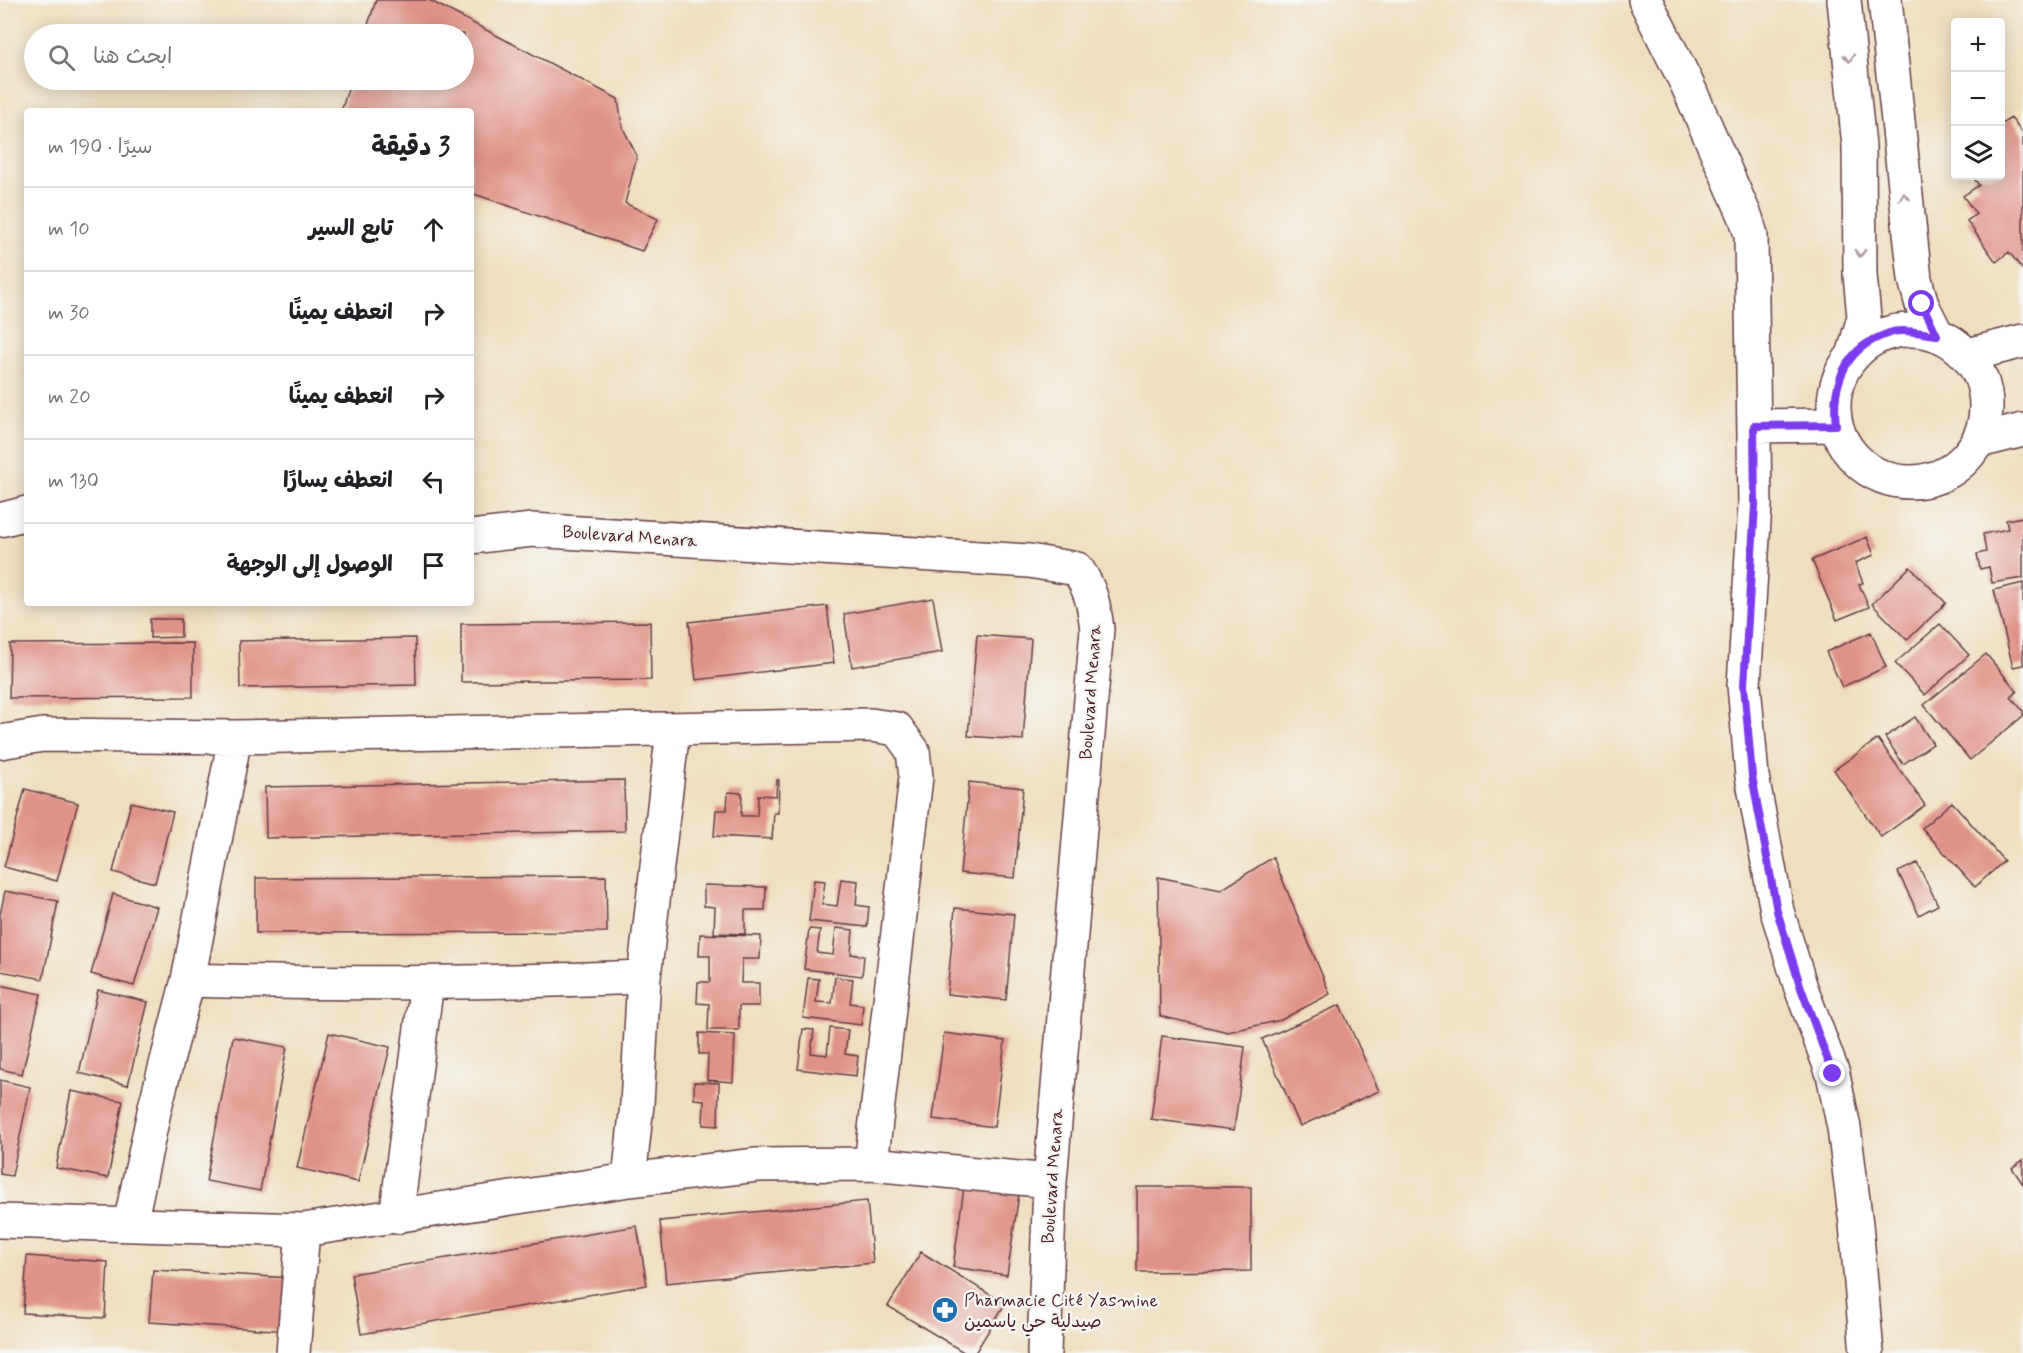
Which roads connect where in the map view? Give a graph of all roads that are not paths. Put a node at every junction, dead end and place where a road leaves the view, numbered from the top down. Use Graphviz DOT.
graph roads {
  1 [pos="1645,0"];
  2 [pos="1844,0"];
  3 [pos="1885,0"];
  4 [pos="1937,335"];
  5 [pos="2023,341"];
  6 [pos="1968,355"];
  7 [pos="1853,356"];
  8 [pos="1836,425"];
  9 [pos="1754,426"];
  10 [pos="2023,430"];
  11 [pos="1979,441"];
  12 [pos="24,514"];
  13 [pos="0,520"];
  14 [pos="474,537"];
  15 [pos="673,730"];
  16 [pos="235,737"];
  17 [pos="0,741"];
  18 [pos="644,977"];
  19 [pos="188,980"];
  20 [pos="426,983"];
  21 [pos="871,1164"];
  22 [pos="629,1180"];
  23 [pos="1050,1181"];
  24 [pos="396,1217"];
  25 [pos="0,1221"];
  26 [pos="130,1224"];
  27 [pos="303,1230"];
  28 [pos="293,1353"];
  29 [pos="1044,1353"];
  30 [pos="1867,1353"];
  1 -- 9 [label="street"];
  2 -- 7 [label="street, one-way"];
  4 -- 3 [label="street, one-way"];
  4 -- 6 [label="street"];
  4 -- 7 [label="street"];
  5 -- 6 [label="street"];
  6 -- 11 [label="street"];
  7 -- 8 [label="street"];
  8 -- 9 [label="street"];
  8 -- 11 [label="street"];
  9 -- 30 [label="street"];
  10 -- 11 [label="street"];
  12 -- 13 [label="street"];
  14 -- 23 [label="street, Boulevard Menara"];
  15 -- 16 [label="street"];
  15 -- 18 [label="street"];
  15 -- 21 [label="street"];
  16 -- 17 [label="street"];
  16 -- 19 [label="street"];
  18 -- 20 [label="street"];
  18 -- 22 [label="street"];
  19 -- 20 [label="street"];
  19 -- 26 [label="street"];
  20 -- 24 [label="street"];
  21 -- 22 [label="street"];
  21 -- 23 [label="street"];
  22 -- 24 [label="street"];
  23 -- 29 [label="street, Boulevard Menara"];
  24 -- 27 [label="street"];
  25 -- 26 [label="street"];
  26 -- 27 [label="street"];
  27 -- 28 [label="street"];
}
